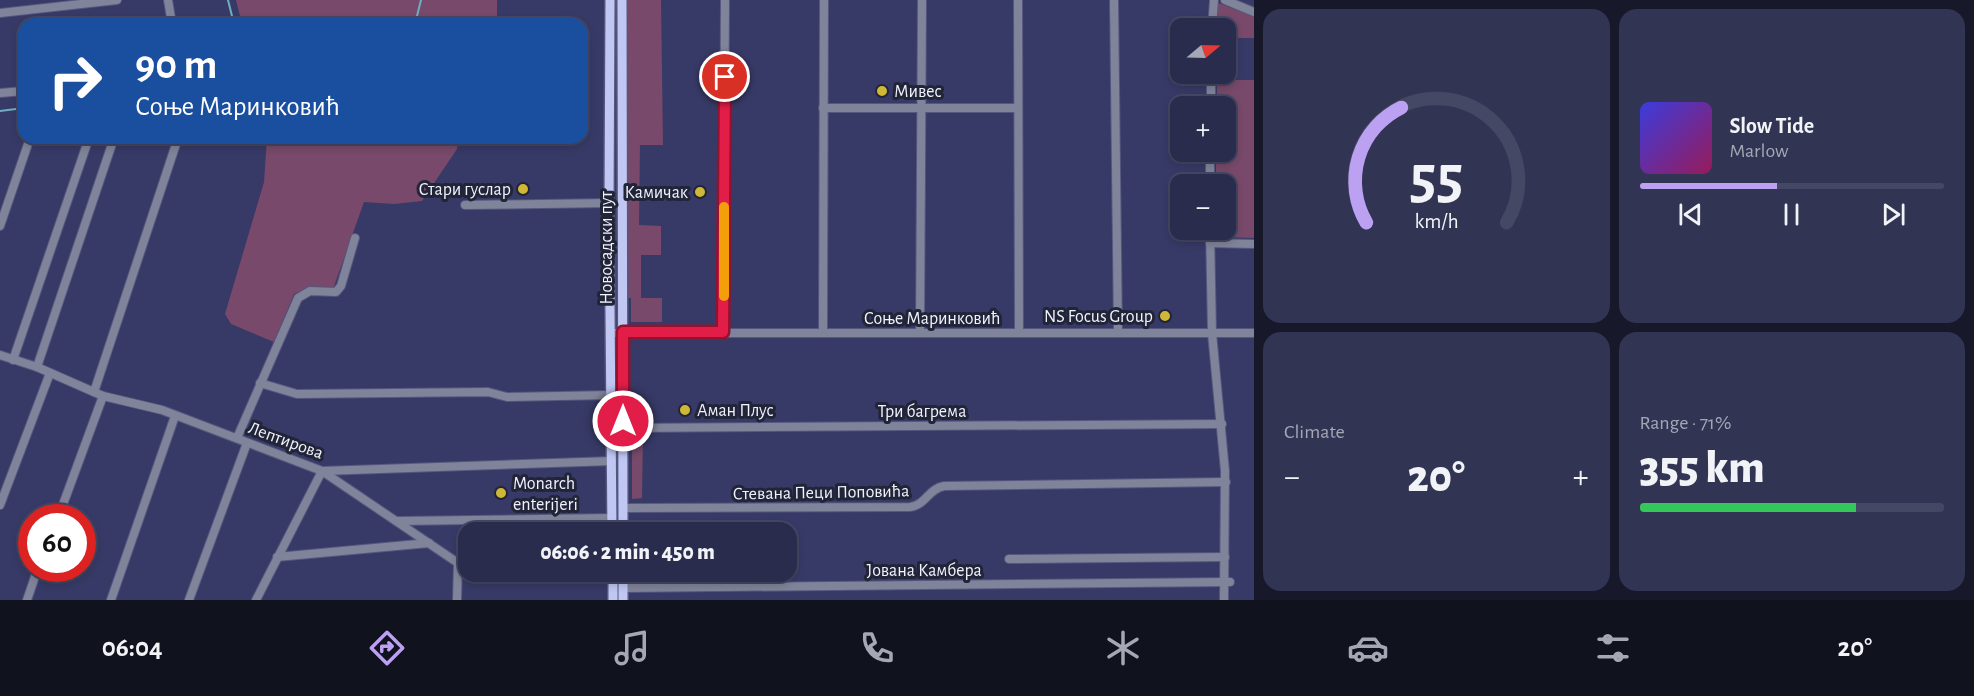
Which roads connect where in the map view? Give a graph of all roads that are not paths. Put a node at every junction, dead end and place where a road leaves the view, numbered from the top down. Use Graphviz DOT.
graph roads {
  1 [pos="117,0"];
  2 [pos="168,0"];
  3 [pos="610,0"];
  4 [pos="622,0"];
  5 [pos="725,0"];
  6 [pos="824,0"];
  7 [pos="922,0"];
  8 [pos="1018,0"];
  9 [pos="1114,0"];
  10 [pos="1214,0"];
  11 [pos="1225,0"];
  12 [pos="1254,12"];
  13 [pos="0,13"];
  14 [pos="171,18"];
  15 [pos="1213,18"];
  16 [pos="18,92"];
  17 [pos="0,93"];
  18 [pos="921,107"];
  19 [pos="823,108"];
  20 [pos="1018,108"];
  21 [pos="28,144"];
  22 [pos="87,144"];
  23 [pos="112,144"];
  24 [pos="176,144"];
  25 [pos="609,203"];
  26 [pos="465,205"];
  27 [pos="0,226"];
  28 [pos="355,238"];
  29 [pos="1210,243"];
  30 [pos="1254,244"];
  31 [pos="623,332"];
  32 [pos="723,332"];
  33 [pos="610,333"];
  34 [pos="823,333"];
  35 [pos="920,333"];
  36 [pos="1019,333"];
  37 [pos="1118,333"];
  38 [pos="1212,333"];
  39 [pos="1254,333"];
  40 [pos="0,356"];
  41 [pos="13,360"];
  42 [pos="37,367"];
  43 [pos="50,373"];
  44 [pos="260,383"];
  45 [pos="94,392"];
  46 [pos="611,395"];
  47 [pos="103,396"];
  48 [pos="175,416"];
  49 [pos="1221,424"];
  50 [pos="623,428"];
  51 [pos="237,438"];
  52 [pos="248,443"];
  53 [pos="612,461"];
  54 [pos="321,471"];
  55 [pos="1226,482"];
  56 [pos="63,504"];
  57 [pos="0,505"];
  58 [pos="624,508"];
  59 [pos="612,518"];
  60 [pos="397,521"];
  61 [pos="612,522"];
  62 [pos="623,522"];
  63 [pos="429,543"];
  64 [pos="277,557"];
  65 [pos="1225,557"];
  66 [pos="1009,559"];
  67 [pos="458,563"];
  68 [pos="33,582"];
  69 [pos="613,582"];
  70 [pos="623,582"];
  71 [pos="1227,582"];
  72 [pos="623,588"];
  73 [pos="27,600"];
  74 [pos="111,600"];
  75 [pos="189,600"];
  76 [pos="256,600"];
  77 [pos="457,600"];
  78 [pos="613,600"];
  79 [pos="623,600"];
  80 [pos="1224,600"];
  1 -- 13 [label="street"];
  2 -- 14 [label="street"];
  3 -- 25 [label="main road, Новосадски пут"];
  4 -- 31 [label="main road, Новосадски пут"];
  5 -- 32 [label="street"];
  6 -- 19 [label="street"];
  7 -- 18 [label="street"];
  8 -- 20 [label="street"];
  9 -- 37 [label="street"];
  10 -- 15 [label="street"];
  11 -- 12 [label="street"];
  16 -- 17 [label="street"];
  18 -- 19 [label="street"];
  18 -- 20 [label="street"];
  18 -- 35 [label="street"];
  19 -- 34 [label="street"];
  20 -- 36 [label="street"];
  21 -- 27 [label="street"];
  22 -- 41 [label="street"];
  23 -- 42 [label="street"];
  24 -- 45 [label="street"];
  25 -- 26 [label="street, Новосадски пут"];
  25 -- 33 [label="main road, Новосадски пут"];
  28 -- 44 [label="street"];
  29 -- 30 [label="street"];
  29 -- 38 [label="street"];
  31 -- 32 [label="street, Соње Маринковић"];
  31 -- 33 [label="street, Соње Маринковић"];
  31 -- 50 [label="main road, Новосадски пут"];
  32 -- 34 [label="street, Соње Маринковић"];
  33 -- 46 [label="main road, Новосадски пут"];
  34 -- 35 [label="street, Соње Маринковић"];
  35 -- 36 [label="street, Соње Маринковић"];
  36 -- 37 [label="street, Соње Маринковић"];
  37 -- 38 [label="street, Соње Маринковић"];
  38 -- 39 [label="street, Соње Маринковић"];
  38 -- 49 [label="street"];
  40 -- 41 [label="street, Лептирова"];
  41 -- 42 [label="street, Лептирова"];
  42 -- 43 [label="street, Лептирова"];
  43 -- 45 [label="street, Лептирова"];
  43 -- 57 [label="street"];
  44 -- 46 [label="street"];
  44 -- 51 [label="street"];
  45 -- 47 [label="street, Лептирова"];
  46 -- 53 [label="main road, Новосадски пут"];
  47 -- 48 [label="street, Лептирова"];
  47 -- 56 [label="street"];
  48 -- 51 [label="street, Лептирова"];
  48 -- 74 [label="street"];
  49 -- 50 [label="street, Три багрема"];
  49 -- 55 [label="street"];
  50 -- 58 [label="main road, Новосадски пут"];
  51 -- 52 [label="street, Лептирова"];
  52 -- 54 [label="street, Лептирова"];
  52 -- 75 [label="street"];
  53 -- 54 [label="street, Лептирова"];
  53 -- 59 [label="main road, Новосадски пут"];
  54 -- 60 [label="street"];
  54 -- 64 [label="street"];
  55 -- 58 [label="street, Стевана Пеци Поповића"];
  55 -- 65 [label="street"];
  58 -- 62 [label="main road, Новосадски пут"];
  59 -- 60 [label="street"];
  59 -- 61 [label="main road, Новосадски пут"];
  60 -- 63 [label="street"];
  63 -- 64 [label="street"];
  63 -- 67 [label="street"];
  64 -- 76 [label="street"];
  65 -- 66 [label="street"];
  65 -- 71 [label="street"];
  67 -- 77 [label="street"];
  68 -- 73 [label="street"];
  69 -- 78 [label="main road"];
  70 -- 72 [label="main road"];
  71 -- 72 [label="street, Јована Камбера"];
  71 -- 80 [label="street"];
  72 -- 79 [label="main road"];
}
